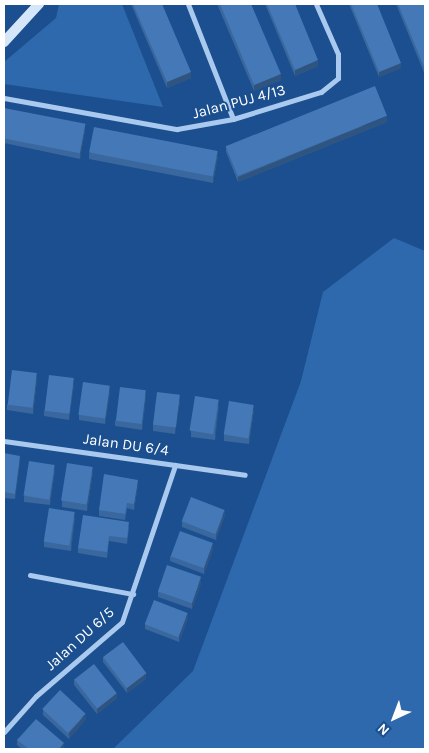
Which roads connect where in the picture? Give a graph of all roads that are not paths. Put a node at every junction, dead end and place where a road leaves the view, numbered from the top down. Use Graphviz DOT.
graph roads {
  1 [pos="39,4"];
  2 [pos="188,4"];
  3 [pos="316,4"];
  4 [pos="4,42"];
  5 [pos="4,98"];
  6 [pos="233,119"];
  7 [pos="4,441"];
  8 [pos="175,465"];
  9 [pos="245,474"];
  10 [pos="30,576"];
  11 [pos="133,594"];
  12 [pos="4,732"];
  1 -- 4 [label="street"];
  2 -- 6 [label="street"];
  3 -- 6 [label="street, Jalan PUJ 4/13"];
  5 -- 6 [label="street, Jalan PUJ 4/13"];
  7 -- 8 [label="street, Jalan DU 6/4"];
  8 -- 9 [label="street, Jalan DU 6/4"];
  8 -- 11 [label="street, Jalan DU 6/5"];
  10 -- 11 [label="street"];
  11 -- 12 [label="street, Jalan DU 6/5"];
}
